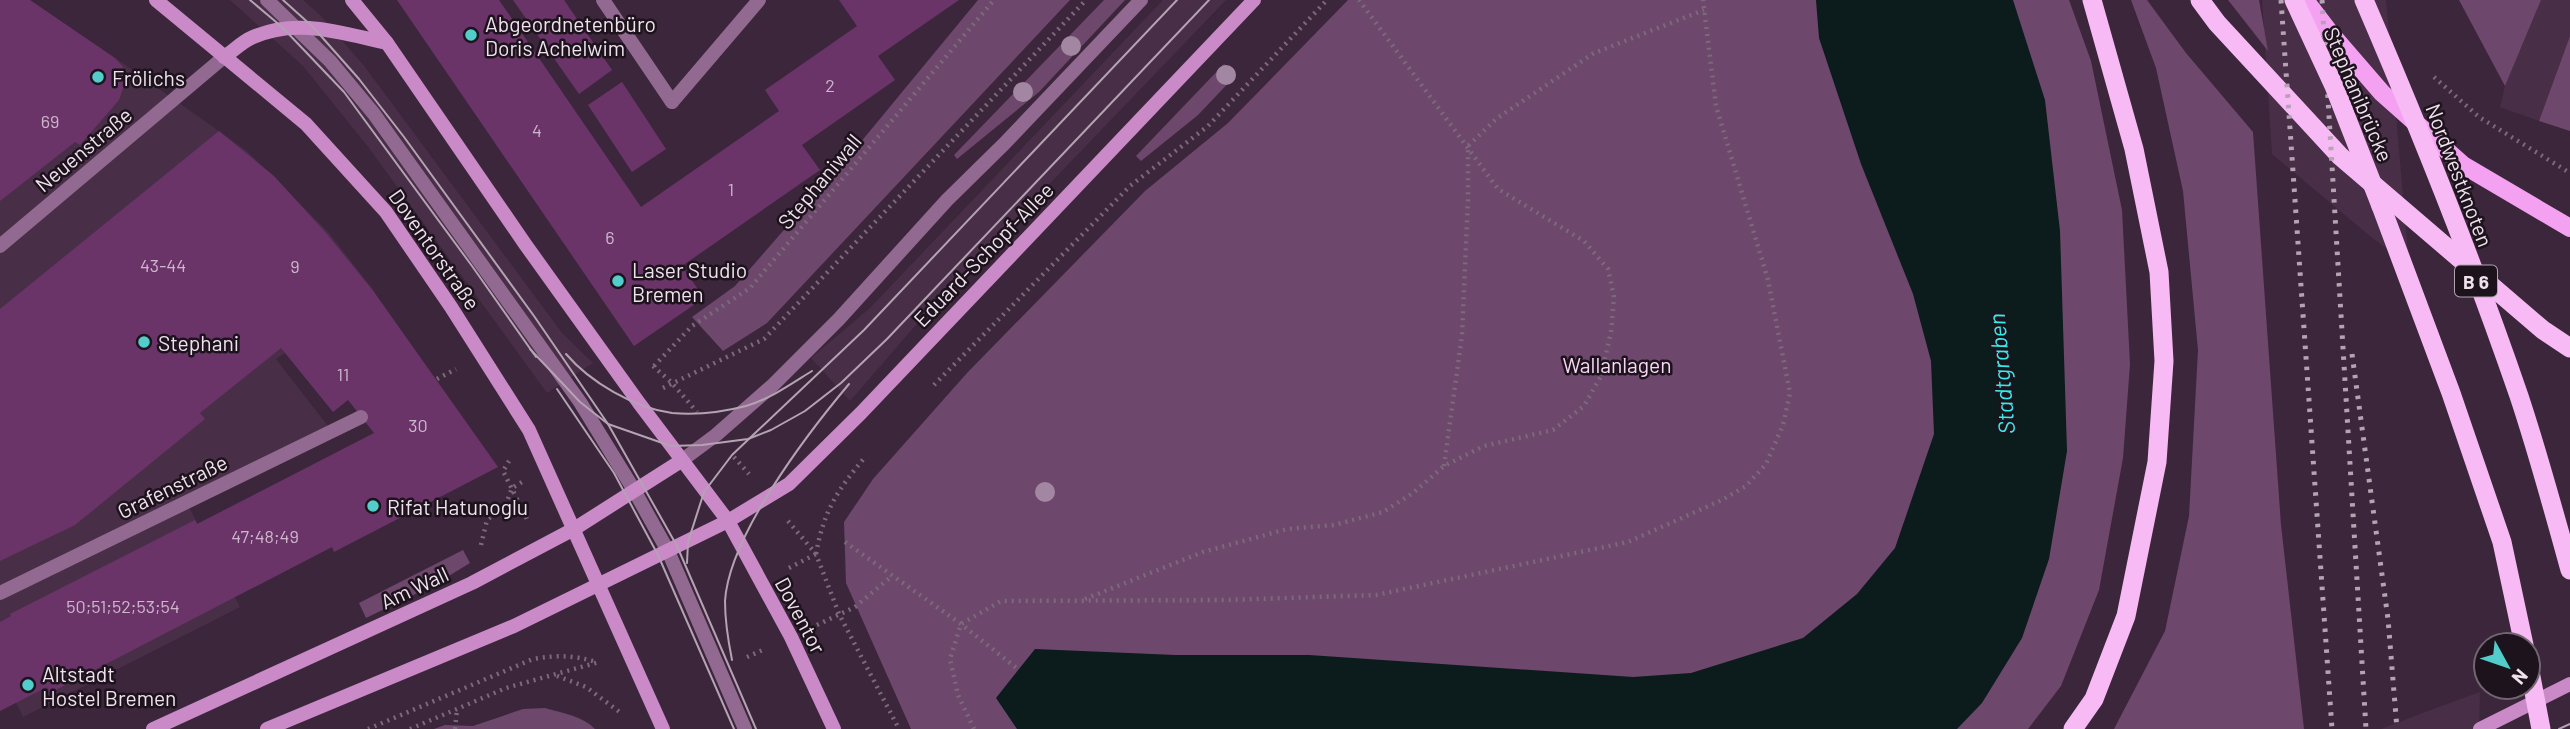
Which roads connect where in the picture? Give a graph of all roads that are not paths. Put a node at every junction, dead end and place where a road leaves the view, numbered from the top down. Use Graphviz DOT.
graph roads {
  1 [pos="156,0"];
  2 [pos="267,0"];
  3 [pos="352,0"];
  4 [pos="603,0"];
  5 [pos="759,0"];
  6 [pos="1141,0"];
  7 [pos="1254,0"];
  8 [pos="2092,0"];
  9 [pos="2200,0"];
  10 [pos="2294,0"];
  11 [pos="2305,0"];
  12 [pos="2364,0"];
  13 [pos="297,27"];
  14 [pos="387,43"];
  15 [pos="224,57"];
  16 [pos="2570,228"];
  17 [pos="0,246"];
  18 [pos="2570,348"];
  19 [pos="361,417"];
  20 [pos="681,461"];
  21 [pos="634,490"];
  22 [pos="728,521"];
  23 [pos="574,529"];
  24 [pos="668,551"];
  25 [pos="2570,569"];
  26 [pos="597,585"];
  27 [pos="0,593"];
  28 [pos="2521,631"];
  29 [pos="2570,684"];
  30 [pos="2536,701"];
  31 [pos="153,729"];
  32 [pos="267,729"];
  33 [pos="663,729"];
  34 [pos="745,729"];
  35 [pos="834,729"];
  36 [pos="2073,729"];
  37 [pos="2480,729"];
  38 [pos="2541,729"];
  1 -- 15 [label="main road, Doventorstraße"];
  2 -- 13 [label="street"];
  3 -- 14 [label="main road"];
  4 -- 5 [label="street"];
  6 -- 20 [label="street"];
  7 -- 22 [label="main road, Eduard-Schopf-Allee"];
  8 -- 36 [label="highway"];
  9 -- 18 [label="highway"];
  10 -- 28 [label="highway, Stephanibrücke, bridge"];
  11 -- 16 [label="main road"];
  12 -- 25 [label="highway, Nordwestknoten / B 6, bridge"];
  13 -- 14 [label="main road"];
  13 -- 15 [label="main road"];
  13 -- 21 [label="street"];
  14 -- 20 [label="main road"];
  15 -- 17 [label="street, Neuenstraße"];
  15 -- 23 [label="main road, Doventorstraße"];
  19 -- 27 [label="street, Grafenstraße"];
  20 -- 21 [label="main road, Am Wall"];
  20 -- 22 [label="main road"];
  21 -- 23 [label="main road, Am Wall"];
  21 -- 24 [label="street"];
  22 -- 24 [label="main road"];
  22 -- 35 [label="main road, Doventor"];
  23 -- 26 [label="main road, Doventorstraße"];
  23 -- 31 [label="main road, Am Wall"];
  24 -- 26 [label="main road"];
  24 -- 34 [label="street"];
  26 -- 32 [label="main road"];
  26 -- 33 [label="main road"];
  29 -- 37 [label="main road"];
  30 -- 38 [label="highway, bridge"];
}
